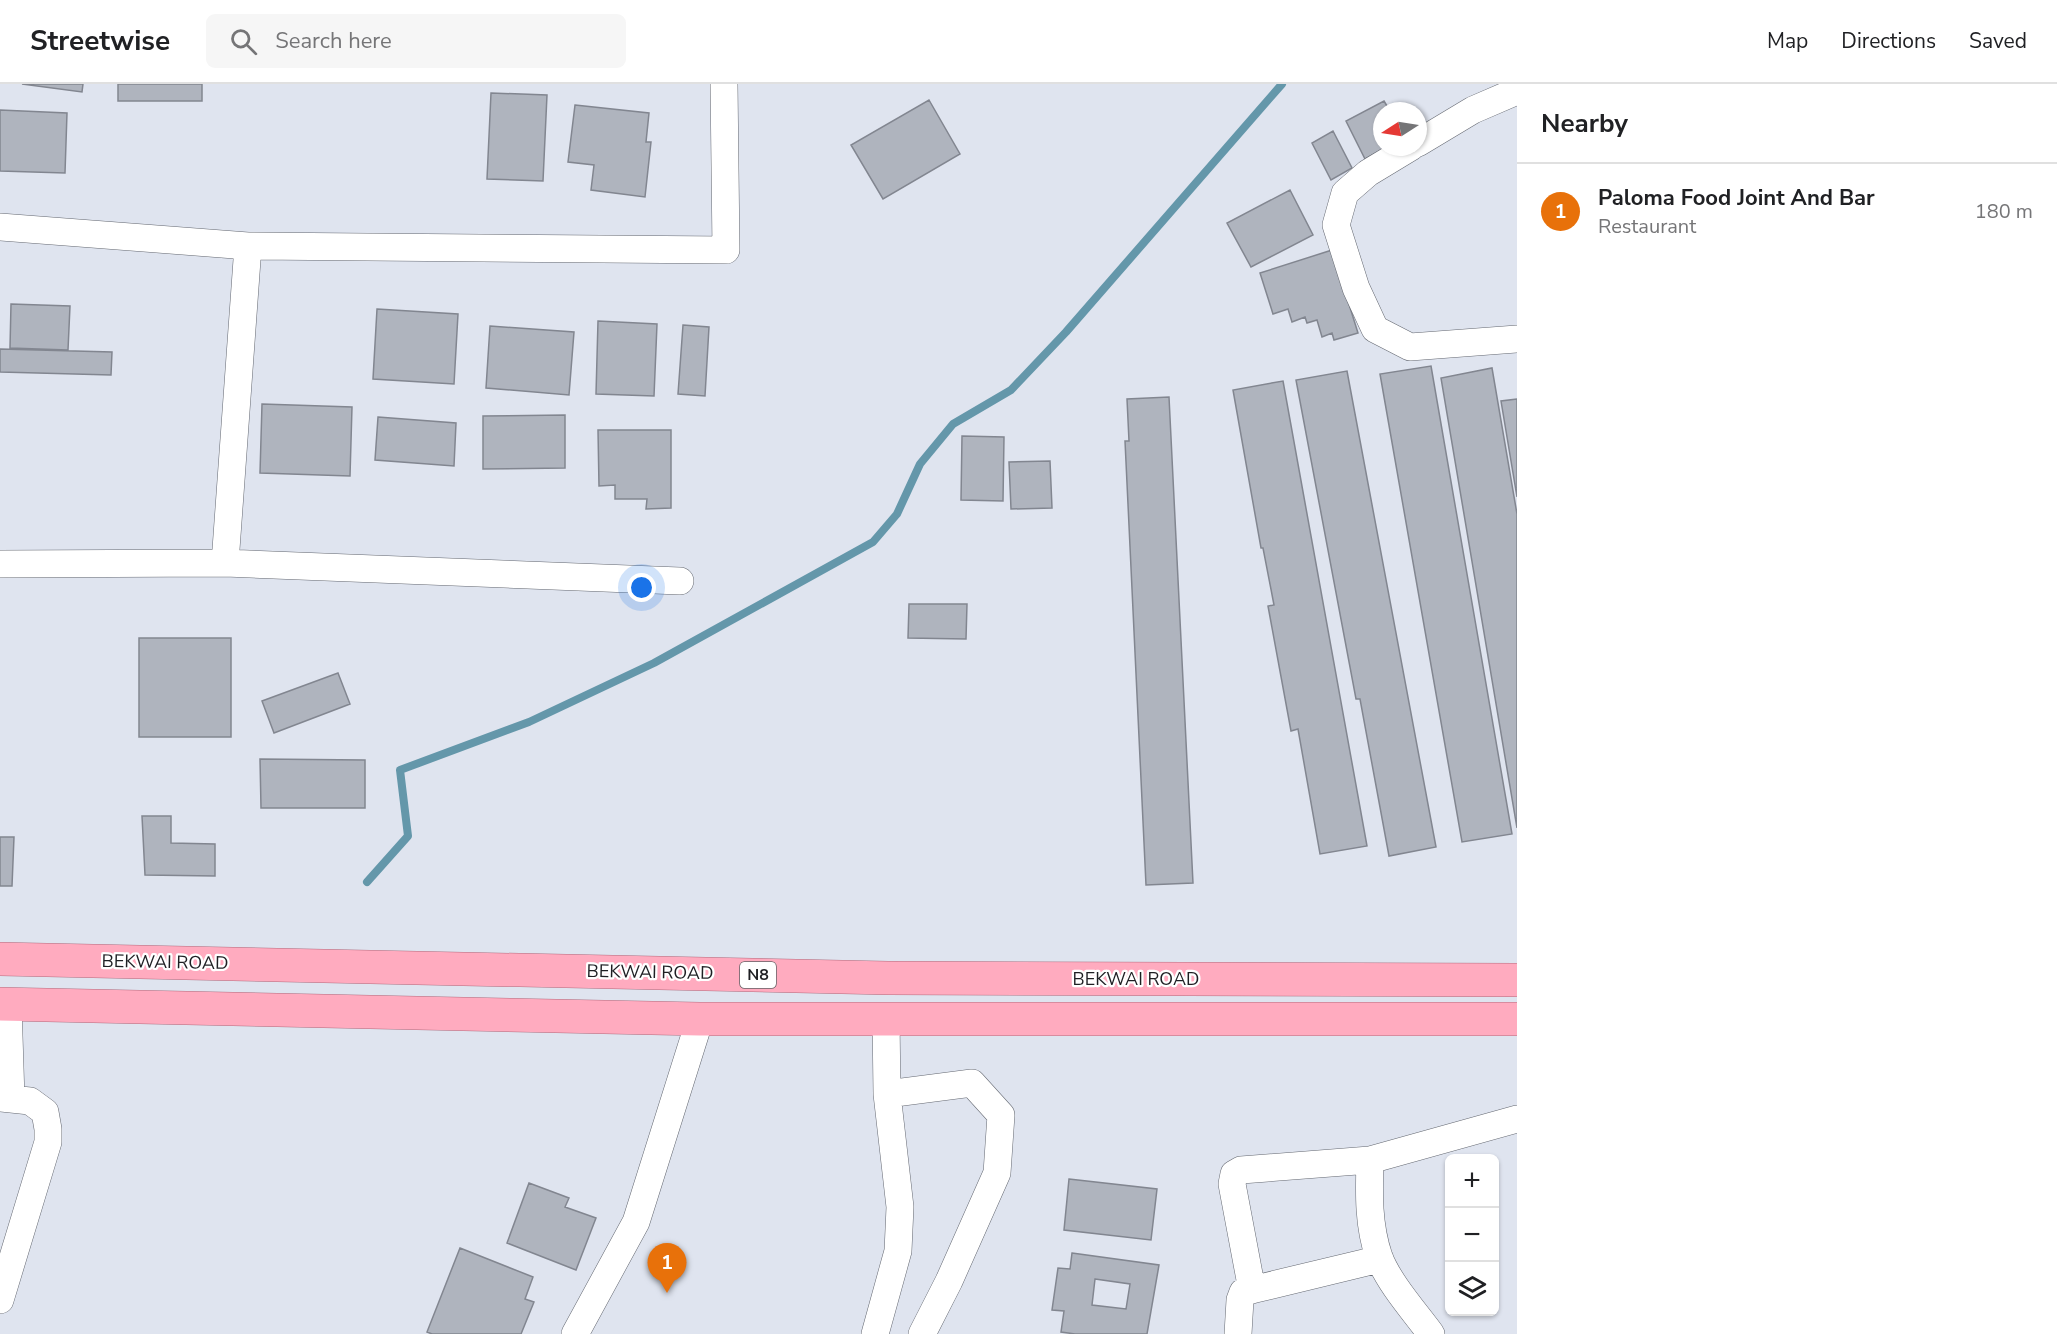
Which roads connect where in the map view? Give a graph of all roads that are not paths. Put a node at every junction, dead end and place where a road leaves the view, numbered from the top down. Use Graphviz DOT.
graph roads {
  1 [pos="724,84"];
  2 [pos="1517,91"];
  3 [pos="1427,138"];
  4 [pos="1396,156"];
  5 [pos="0,227"];
  6 [pos="248,246"];
  7 [pos="1517,339"];
  8 [pos="225,563"];
  9 [pos="0,564"];
  10 [pos="680,581"];
  11 [pos="0,959"];
  12 [pos="1517,980"];
  13 [pos="4,1004"];
  14 [pos="886,1018"];
  15 [pos="700,1019"];
  16 [pos="1517,1019"];
  17 [pos="887,1094"];
  18 [pos="6,1098"];
  19 [pos="1517,1119"];
  20 [pos="1370,1160"];
  21 [pos="1380,1258"];
  22 [pos="1252,1290"];
  23 [pos="0,1300"];
  24 [pos="575,1334"];
  25 [pos="875,1334"];
  26 [pos="922,1334"];
  27 [pos="1238,1334"];
  28 [pos="1431,1334"];
  1 -- 6 [label="street"];
  2 -- 3 [label="street"];
  4 -- 7 [label="street"];
  5 -- 6 [label="street"];
  6 -- 8 [label="street"];
  8 -- 9 [label="street"];
  8 -- 10 [label="street"];
  11 -- 12 [label="highway, BEKWAI ROAD / N8"];
  13 -- 15 [label="highway"];
  13 -- 18 [label="street"];
  14 -- 15 [label="highway"];
  14 -- 16 [label="highway"];
  14 -- 17 [label="street"];
  15 -- 24 [label="street"];
  17 -- 25 [label="street"];
  17 -- 26 [label="street"];
  18 -- 23 [label="street"];
  19 -- 20 [label="street"];
  20 -- 21 [label="street"];
  20 -- 22 [label="street"];
  21 -- 22 [label="street"];
  21 -- 28 [label="street"];
  22 -- 27 [label="street"];
}
